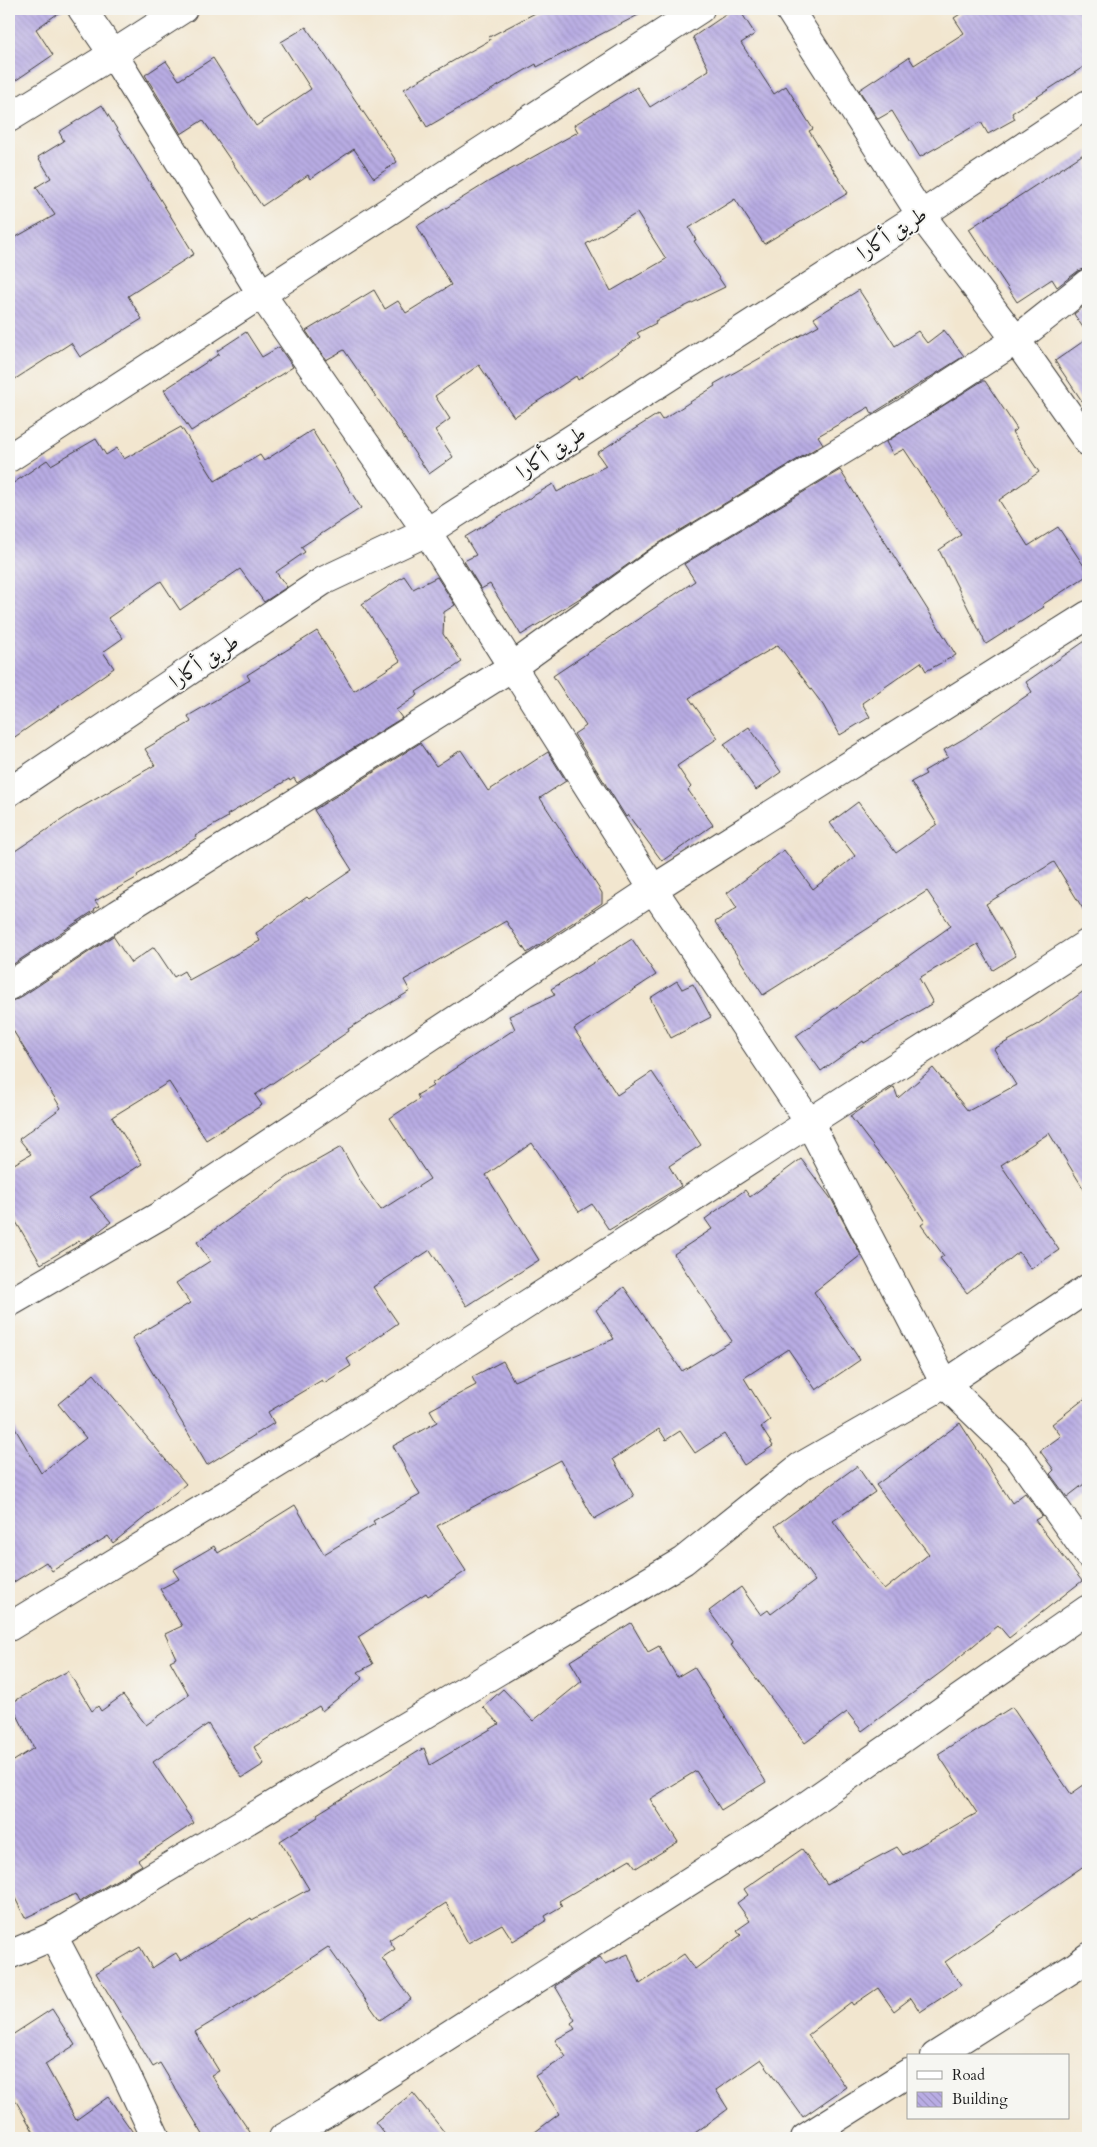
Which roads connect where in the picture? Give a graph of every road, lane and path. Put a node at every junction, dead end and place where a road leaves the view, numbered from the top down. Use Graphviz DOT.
graph roads {
  1 [pos="82,9"];
  2 [pos="182,9"];
  3 [pos="700,9"];
  4 [pos="789,9"];
  5 [pos="113,54"];
  6 [pos="1088,104"];
  7 [pos="9,118"];
  8 [pos="921,215"];
  9 [pos="1088,283"];
  10 [pos="262,295"];
  11 [pos="1016,340"];
  12 [pos="1088,442"];
  13 [pos="9,458"];
  14 [pos="427,532"];
  15 [pos="1088,615"];
  16 [pos="512,667"];
  17 [pos="9,792"];
  18 [pos="653,889"];
  19 [pos="1088,942"];
  20 [pos="9,986"];
  21 [pos="809,1122"];
  22 [pos="1088,1288"];
  23 [pos="9,1303"];
  24 [pos="946,1384"];
  25 [pos="1088,1554"];
  26 [pos="1088,1609"];
  27 [pos="9,1627"];
  28 [pos="53,1936"];
  29 [pos="9,1955"];
  30 [pos="1088,1957"];
  31 [pos="938,2054"];
  32 [pos="907,2074"];
  33 [pos="156,2138"];
  34 [pos="283,2138"];
  35 [pos="805,2138"];
  1 -- 5 [label="street"];
  2 -- 5 [label="street"];
  3 -- 10 [label="street"];
  4 -- 8 [label="street"];
  5 -- 7 [label="street"];
  5 -- 10 [label="street"];
  6 -- 8 [label="street, طريق أكارا"];
  8 -- 11 [label="street"];
  8 -- 14 [label="street, طريق أكارا"];
  9 -- 11 [label="street"];
  10 -- 13 [label="street"];
  10 -- 14 [label="street"];
  11 -- 12 [label="street"];
  11 -- 16 [label="street"];
  14 -- 16 [label="street"];
  14 -- 17 [label="street, طريق أكارا"];
  15 -- 18 [label="street"];
  16 -- 18 [label="street"];
  16 -- 20 [label="street"];
  18 -- 21 [label="street"];
  18 -- 23 [label="street"];
  19 -- 21 [label="street"];
  21 -- 24 [label="street"];
  21 -- 27 [label="street"];
  22 -- 24 [label="street"];
  24 -- 25 [label="street"];
  24 -- 28 [label="street"];
  26 -- 34 [label="street"];
  28 -- 29 [label="street"];
  28 -- 33 [label="street"];
  30 -- 31 [label="street"];
  32 -- 35 [label="street"];
}
